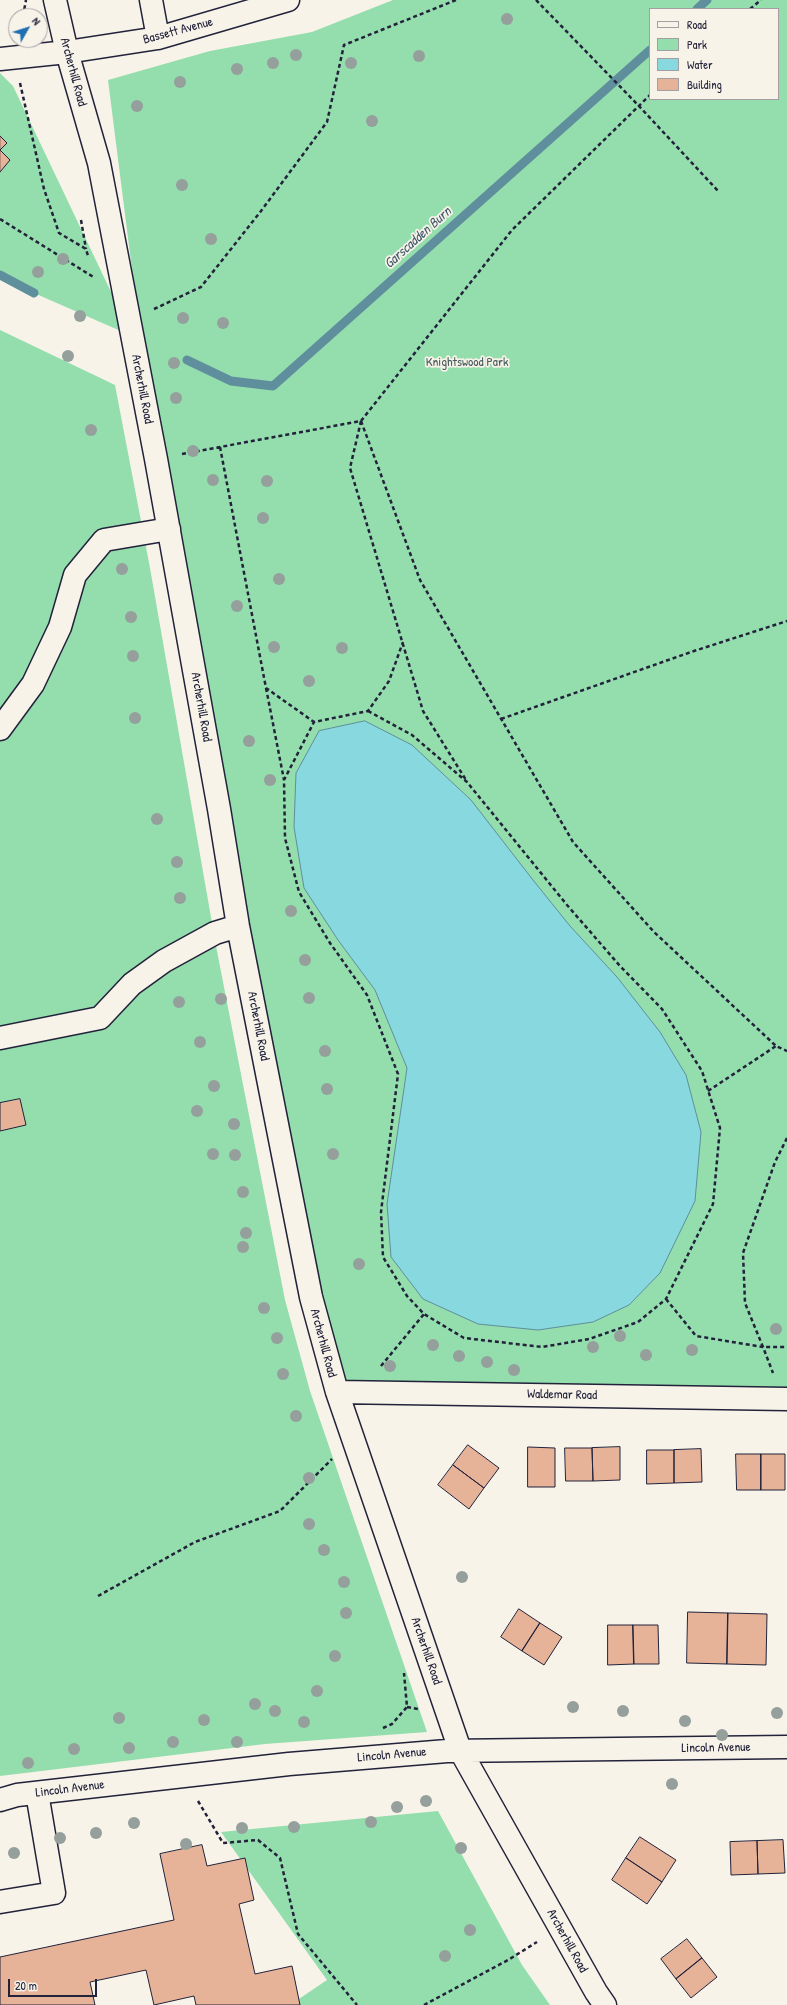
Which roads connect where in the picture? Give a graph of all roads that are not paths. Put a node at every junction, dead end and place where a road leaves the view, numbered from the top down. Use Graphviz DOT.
graph roads {
  1 [pos="55,0"];
  2 [pos="151,0"];
  3 [pos="288,0"];
  4 [pos="158,38"];
  5 [pos="67,52"];
  6 [pos="8,59"];
  7 [pos="169,529"];
  8 [pos="0,729"];
  9 [pos="238,926"];
  10 [pos="0,1038"];
  11 [pos="337,1392"];
  12 [pos="785,1399"];
  13 [pos="787,1747"];
  14 [pos="460,1750"];
  15 [pos="37,1793"];
  16 [pos="0,1800"];
  17 [pos="0,1902"];
  18 [pos="605,2005"];
  1 -- 5 [label="street, Archerhill Road"];
  2 -- 4 [label="street"];
  3 -- 4 [label="street, Bassett Avenue"];
  4 -- 5 [label="street, Bassett Avenue"];
  5 -- 6 [label="street, Bassett Avenue"];
  5 -- 7 [label="street, Archerhill Road"];
  7 -- 8 [label="street"];
  7 -- 9 [label="street, Archerhill Road"];
  9 -- 10 [label="street"];
  9 -- 11 [label="street, Archerhill Road"];
  11 -- 12 [label="street, Waldemar Road"];
  11 -- 14 [label="street, Archerhill Road"];
  13 -- 14 [label="street, Lincoln Avenue"];
  14 -- 15 [label="street, Lincoln Avenue"];
  14 -- 18 [label="street, Archerhill Road"];
  15 -- 16 [label="street, Lincoln Avenue"];
  15 -- 17 [label="street"];
}
